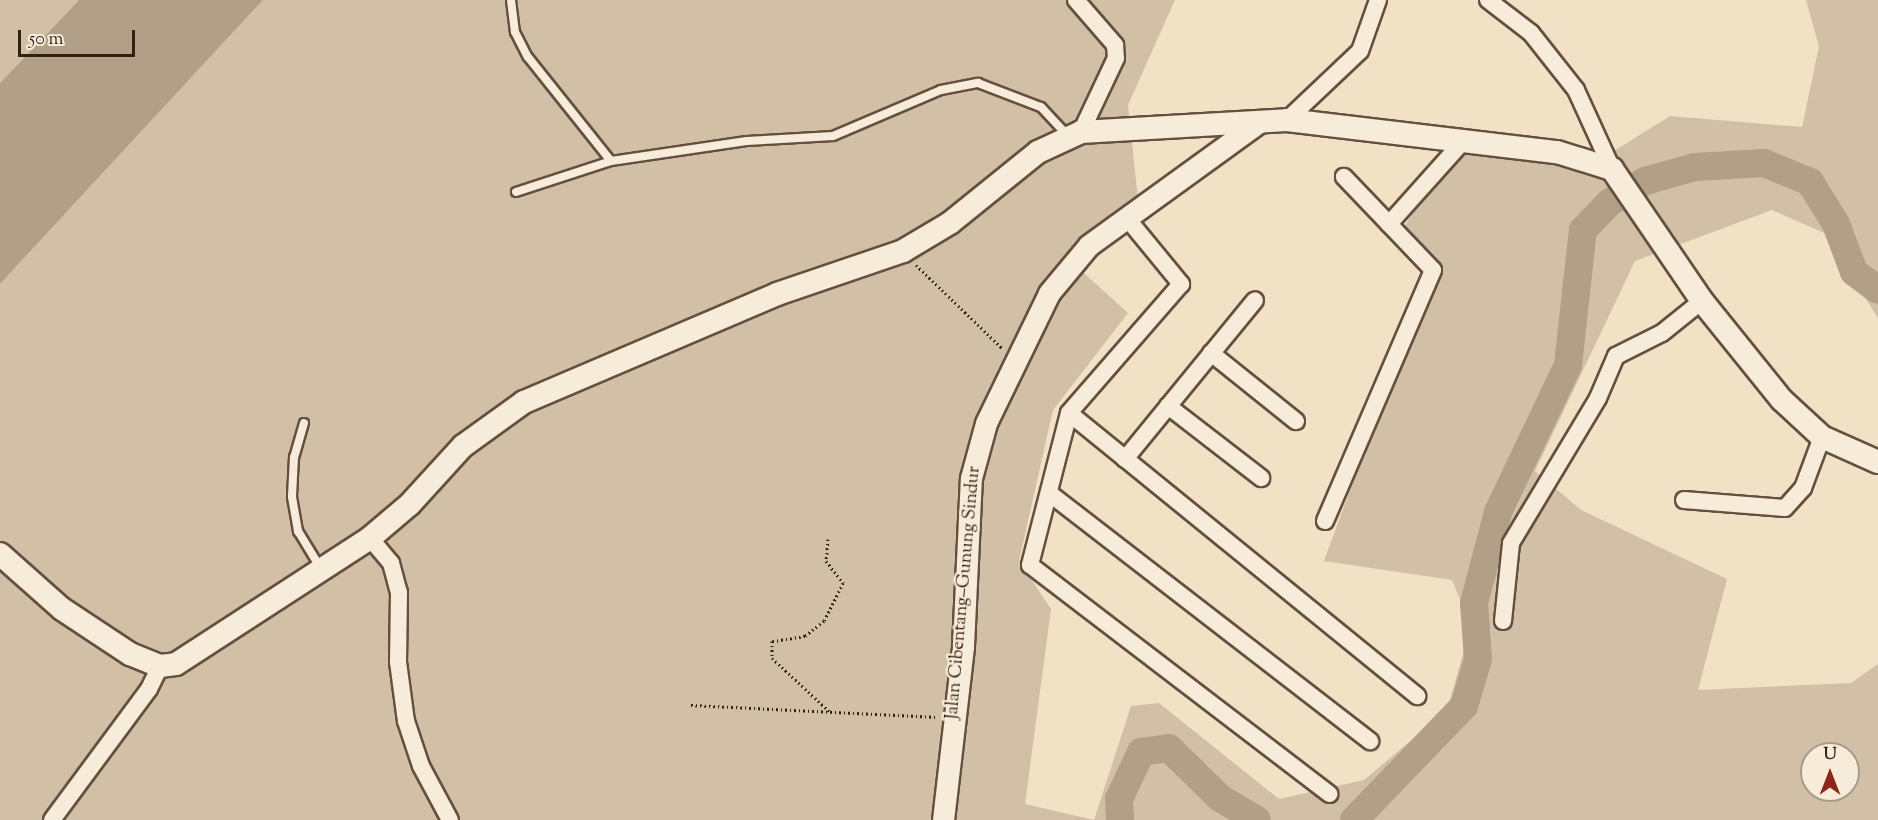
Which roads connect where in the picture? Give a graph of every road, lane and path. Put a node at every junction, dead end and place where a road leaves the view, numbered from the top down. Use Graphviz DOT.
graph roads {
  1 [pos="511,0"];
  2 [pos="1076,0"];
  3 [pos="1378,0"];
  4 [pos="1491,0"];
  5 [pos="1287,120"];
  6 [pos="1259,122"];
  7 [pos="1075,135"];
  8 [pos="1465,139"];
  9 [pos="611,161"];
  10 [pos="1344,177"];
  11 [pos="1622,184"];
  12 [pos="516,192"];
  13 [pos="1126,217"];
  14 [pos="1389,224"];
  15 [pos="903,251"];
  16 [pos="1255,300"];
  17 [pos="1702,301"];
  18 [pos="1211,353"];
  19 [pos="1015,359"];
  20 [pos="1168,406"];
  21 [pos="1069,413"];
  22 [pos="1296,421"];
  23 [pos="304,423"];
  24 [pos="1822,436"];
  25 [pos="1125,459"];
  26 [pos="1878,462"];
  27 [pos="1261,478"];
  28 [pos="1049,493"];
  29 [pos="1684,500"];
  30 [pos="1325,520"];
  31 [pos="370,538"];
  32 [pos="828,539"];
  33 [pos="0,554"];
  34 [pos="322,570"];
  35 [pos="1503,621"];
  36 [pos="160,666"];
  37 [pos="1416,696"];
  38 [pos="691,705"];
  39 [pos="830,712"];
  40 [pos="953,717"];
  41 [pos="1370,741"];
  42 [pos="1329,794"];
  43 [pos="52,820"];
  44 [pos="450,820"];
  45 [pos="943,820"];
  1 -- 9 [label="lane"];
  2 -- 7 [label="street"];
  3 -- 5 [label="street"];
  4 -- 11 [label="street"];
  5 -- 6 [label="main road"];
  5 -- 8 [label="main road"];
  6 -- 7 [label="main road"];
  6 -- 13 [label="street, Jalan Cibentang–Gunung Sindur"];
  7 -- 9 [label="lane"];
  7 -- 15 [label="main road"];
  8 -- 11 [label="main road"];
  8 -- 14 [label="street"];
  9 -- 12 [label="lane"];
  10 -- 14 [label="street"];
  11 -- 17 [label="main road"];
  13 -- 19 [label="street, Jalan Cibentang–Gunung Sindur"];
  13 -- 21 [label="street"];
  14 -- 30 [label="street"];
  15 -- 19 [label="path"];
  15 -- 31 [label="main road"];
  16 -- 18 [label="street"];
  17 -- 24 [label="main road"];
  17 -- 35 [label="street"];
  18 -- 20 [label="street"];
  18 -- 22 [label="street"];
  19 -- 40 [label="street, Jalan Cibentang–Gunung Sindur"];
  20 -- 25 [label="street"];
  20 -- 27 [label="street"];
  21 -- 25 [label="street"];
  21 -- 28 [label="street"];
  23 -- 34 [label="lane"];
  24 -- 26 [label="main road"];
  24 -- 29 [label="street"];
  25 -- 37 [label="street"];
  28 -- 41 [label="street"];
  28 -- 42 [label="street"];
  31 -- 34 [label="main road"];
  31 -- 44 [label="street"];
  32 -- 39 [label="path"];
  33 -- 36 [label="main road"];
  34 -- 36 [label="main road"];
  36 -- 43 [label="street"];
  38 -- 39 [label="path"];
  39 -- 40 [label="path"];
  40 -- 45 [label="street, Jalan Cibentang–Gunung Sindur"];
}
